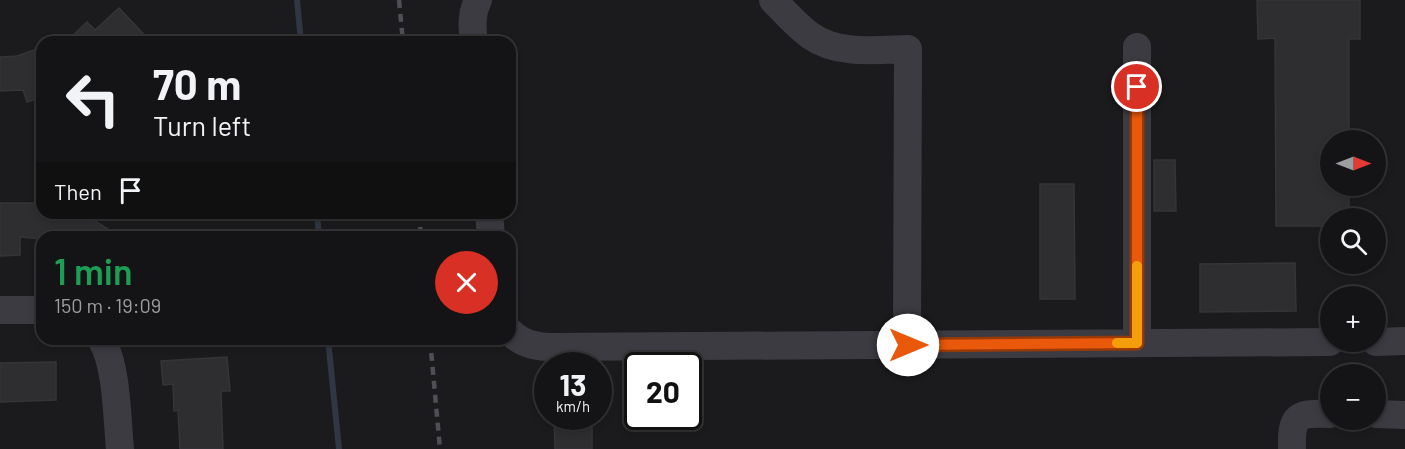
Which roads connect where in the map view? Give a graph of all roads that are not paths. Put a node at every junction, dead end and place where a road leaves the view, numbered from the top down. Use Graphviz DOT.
graph roads {
  1 [pos="478,0"];
  2 [pos="774,0"];
  3 [pos="474,36"];
  4 [pos="1137,47"];
  5 [pos="0,310"];
  6 [pos="36,310"];
  7 [pos="516,337"];
  8 [pos="1405,341"];
  9 [pos="1320,342"];
  10 [pos="1386,342"];
  11 [pos="1137,343"];
  12 [pos="104,345"];
  13 [pos="908,345"];
  14 [pos="1320,414"];
  15 [pos="1386,414"];
  16 [pos="1405,415"];
  17 [pos="120,449"];
  18 [pos="1292,449"];
  1 -- 3 [label="street"];
  2 -- 13 [label="street"];
  4 -- 11 [label="street"];
  5 -- 6 [label="street"];
  7 -- 13 [label="street"];
  8 -- 10 [label="street"];
  9 -- 11 [label="street"];
  11 -- 13 [label="street"];
  12 -- 17 [label="street"];
  14 -- 18 [label="street"];
  15 -- 16 [label="street"];
}
